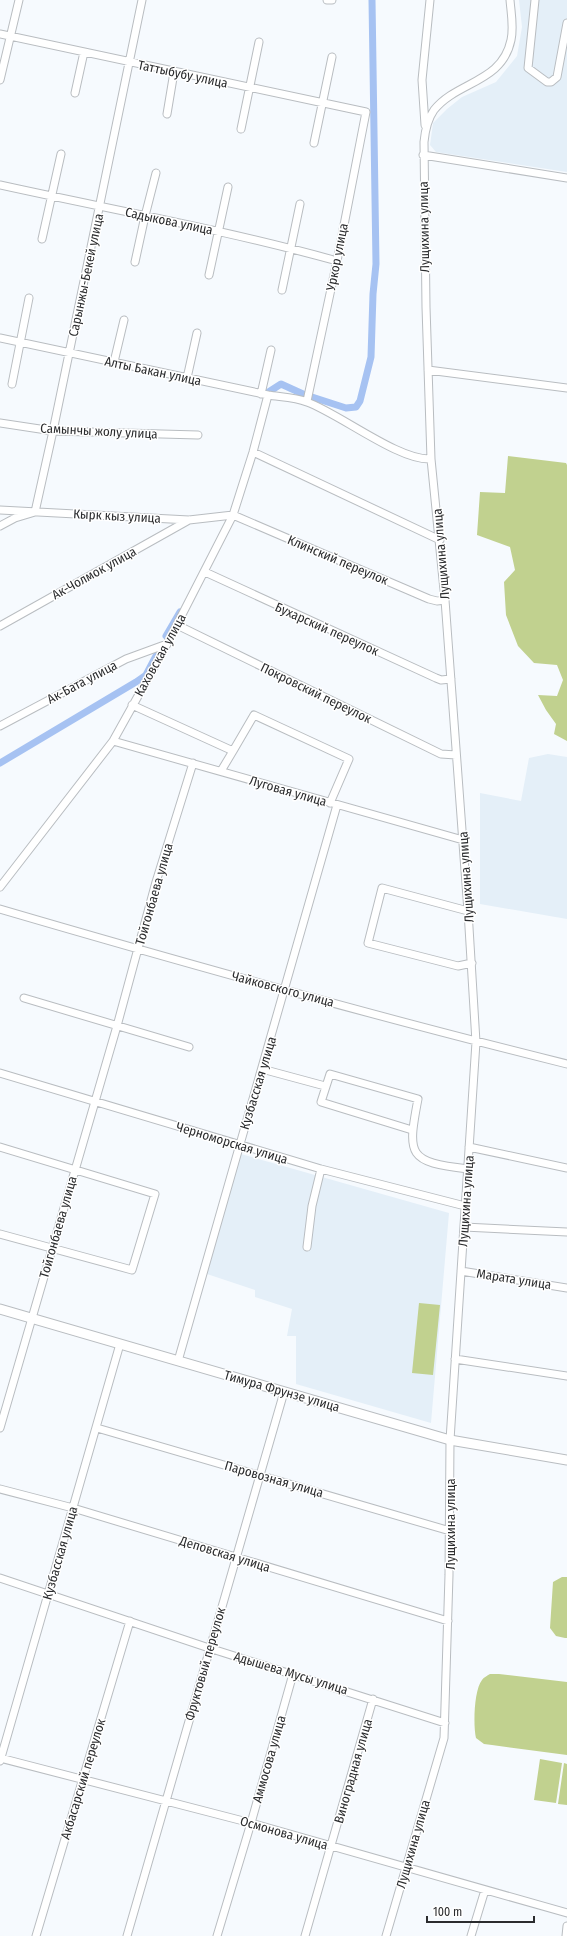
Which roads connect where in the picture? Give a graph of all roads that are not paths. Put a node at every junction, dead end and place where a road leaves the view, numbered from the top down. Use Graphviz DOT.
graph roads {
  1 [pos="19,0"];
  2 [pos="142,0"];
  3 [pos="327,0"];
  4 [pos="332,0"];
  5 [pos="430,0"];
  6 [pos="510,0"];
  7 [pos="535,0"];
  8 [pos="567,23"];
  9 [pos="0,34"];
  10 [pos="12,37"];
  11 [pos="259,42"];
  12 [pos="84,52"];
  13 [pos="332,57"];
  14 [pos="129,63"];
  15 [pos="174,72"];
  16 [pos="0,80"];
  17 [pos="249,88"];
  18 [pos="75,92"];
  19 [pos="322,103"];
  20 [pos="366,112"];
  21 [pos="167,114"];
  22 [pos="241,129"];
  23 [pos="426,129"];
  24 [pos="314,143"];
  25 [pos="61,154"];
  26 [pos="423,155"];
  27 [pos="156,173"];
  28 [pos="567,178"];
  29 [pos="0,185"];
  30 [pos="228,187"];
  31 [pos="52,196"];
  32 [pos="300,204"];
  33 [pos="100,206"];
  34 [pos="145,216"];
  35 [pos="218,232"];
  36 [pos="42,239"];
  37 [pos="292,248"];
  38 [pos="337,260"];
  39 [pos="135,262"];
  40 [pos="209,275"];
  41 [pos="282,290"];
  42 [pos="29,298"];
  43 [pos="124,320"];
  44 [pos="197,333"];
  45 [pos="0,338"];
  46 [pos="19,342"];
  47 [pos="271,350"];
  48 [pos="69,353"];
  49 [pos="114,362"];
  50 [pos="428,370"];
  51 [pos="187,378"];
  52 [pos="12,384"];
  53 [pos="567,388"];
  54 [pos="265,394"];
  55 [pos="307,401"];
  56 [pos="0,423"];
  57 [pos="53,431"];
  58 [pos="198,435"];
  59 [pos="253,452"];
  60 [pos="431,459"];
  61 [pos="0,510"];
  62 [pos="35,512"];
  63 [pos="233,515"];
  64 [pos="189,520"];
  65 [pos="0,526"];
  66 [pos="440,540"];
  67 [pos="205,572"];
  68 [pos="445,600"];
  69 [pos="177,625"];
  70 [pos="0,626"];
  71 [pos="167,644"];
  72 [pos="450,679"];
  73 [pos="132,705"];
  74 [pos="0,726"];
  75 [pos="113,741"];
  76 [pos="233,750"];
  77 [pos="456,755"];
  78 [pos="193,763"];
  79 [pos="221,771"];
  80 [pos="334,804"];
  81 [pos="463,840"];
  82 [pos="0,888"];
  83 [pos="0,909"];
  84 [pos="468,910"];
  85 [pos="139,949"];
  86 [pos="472,963"];
  87 [pos="285,989"];
  88 [pos="24,998"];
  89 [pos="117,1026"];
  90 [pos="476,1042"];
  91 [pos="189,1047"];
  92 [pos="567,1064"];
  93 [pos="262,1069"];
  94 [pos="0,1073"];
  95 [pos="325,1086"];
  96 [pos="95,1102"];
  97 [pos="412,1130"];
  98 [pos="239,1144"];
  99 [pos="0,1147"];
  100 [pos="469,1147"];
  101 [pos="567,1168"];
  102 [pos="75,1169"];
  103 [pos="321,1169"];
  104 [pos="468,1169"];
  105 [pos="465,1206"];
  106 [pos="464,1227"];
  107 [pos="567,1232"];
  108 [pos="0,1234"];
  109 [pos="307,1247"];
  110 [pos="52,1248"];
  111 [pos="461,1271"];
  112 [pos="567,1288"];
  113 [pos="0,1309"];
  114 [pos="31,1318"];
  115 [pos="120,1344"];
  116 [pos="455,1359"];
  117 [pos="178,1361"];
  118 [pos="567,1376"];
  119 [pos="284,1392"];
  120 [pos="0,1428"];
  121 [pos="97,1428"];
  122 [pos="450,1440"];
  123 [pos="567,1460"];
  124 [pos="259,1475"];
  125 [pos="0,1489"];
  126 [pos="73,1508"];
  127 [pos="450,1531"];
  128 [pos="236,1557"];
  129 [pos="0,1578"];
  130 [pos="47,1595"];
  131 [pos="130,1621"];
  132 [pos="448,1621"];
  133 [pos="209,1648"];
  134 [pos="293,1674"];
  135 [pos="373,1699"];
  136 [pos="445,1722"];
  137 [pos="0,1759"];
  138 [pos="84,1778"];
  139 [pos="167,1800"];
  140 [pos="251,1823"];
  141 [pos="332,1847"];
  142 [pos="406,1868"];
  143 [pos="484,1890"];
  144 [pos="567,1913"];
  145 [pos="567,1926"];
  146 [pos="36,1936"];
  147 [pos="127,1936"];
  148 [pos="217,1936"];
  149 [pos="306,1936"];
  150 [pos="386,1936"];
  151 [pos="472,1936"];
  152 [pos="566,1936"];
  1 -- 10 [label="street"];
  2 -- 14 [label="street, Сарынжы-Бекей улица"];
  3 -- 4 [label="street"];
  5 -- 23 [label="street, Лущихина улица"];
  6 -- 23 [label="street, Лущихина улица"];
  7 -- 8 [label="street"];
  9 -- 10 [label="street, Таттыбубу улица"];
  10 -- 12 [label="street, Таттыбубу улица"];
  10 -- 16 [label="street"];
  11 -- 17 [label="street"];
  12 -- 14 [label="street, Таттыбубу улица"];
  12 -- 18 [label="street"];
  13 -- 19 [label="street"];
  14 -- 15 [label="street, Таттыбубу улица"];
  14 -- 33 [label="street, Сарынжы-Бекей улица"];
  15 -- 17 [label="street, Таттыбубу улица"];
  15 -- 21 [label="street"];
  17 -- 19 [label="street, Таттыбубу улица"];
  17 -- 22 [label="street"];
  19 -- 20 [label="street, Таттыбубу улица"];
  19 -- 24 [label="street"];
  20 -- 38 [label="street, Уркор улица"];
  23 -- 26 [label="street, Лущихина улица"];
  25 -- 31 [label="street"];
  26 -- 28 [label="street"];
  26 -- 50 [label="street, Лущихина улица"];
  27 -- 34 [label="street"];
  29 -- 31 [label="street, Садыкова улица"];
  30 -- 35 [label="street"];
  31 -- 33 [label="street, Садыкова улица"];
  31 -- 36 [label="street"];
  32 -- 37 [label="street"];
  33 -- 34 [label="street, Садыкова улица"];
  33 -- 48 [label="street, Сарынжы-Бекей улица"];
  34 -- 35 [label="street, Садыкова улица"];
  34 -- 39 [label="street"];
  35 -- 37 [label="street, Садыкова улица"];
  35 -- 40 [label="street"];
  37 -- 38 [label="street, Садыкова улица"];
  37 -- 41 [label="street"];
  38 -- 55 [label="street, Уркор улица"];
  42 -- 46 [label="street"];
  43 -- 49 [label="street"];
  44 -- 51 [label="street"];
  45 -- 46 [label="street, Алты Бакан улица"];
  46 -- 48 [label="street, Алты Бакан улица"];
  46 -- 52 [label="street"];
  47 -- 54 [label="street, Каховская улица"];
  48 -- 49 [label="street, Алты Бакан улица"];
  48 -- 57 [label="street, Сарынжы-Бекей улица"];
  49 -- 51 [label="street, Алты Бакан улица"];
  50 -- 53 [label="street"];
  50 -- 60 [label="street, Лущихина улица"];
  51 -- 54 [label="street, Алты Бакан улица"];
  54 -- 55 [label="street, Алты Бакан улица"];
  54 -- 59 [label="street, Каховская улица"];
  55 -- 60 [label="street"];
  56 -- 57 [label="street, Самынчы жолу улица"];
  57 -- 58 [label="street, Самынчы жолу улица"];
  57 -- 62 [label="street, Сарынжы-Бекей улица"];
  59 -- 63 [label="street, Каховская улица"];
  59 -- 66 [label="street"];
  60 -- 66 [label="street, Лущихина улица"];
  61 -- 62 [label="street, Кырк кыз улица"];
  62 -- 64 [label="street, Кырк кыз улица"];
  62 -- 65 [label="street"];
  63 -- 64 [label="street, Кырк кыз улица"];
  63 -- 67 [label="street, Каховская улица"];
  63 -- 68 [label="street, Клинский переулок"];
  64 -- 70 [label="street, Ак-Чолмок улица"];
  66 -- 68 [label="street, Лущихина улица"];
  67 -- 69 [label="street, Каховская улица"];
  67 -- 72 [label="street, Бухарский переулок"];
  68 -- 72 [label="street, Лущихина улица"];
  69 -- 71 [label="street, Каховская улица"];
  69 -- 77 [label="street, Покровский переулок"];
  71 -- 73 [label="street, Каховская улица"];
  71 -- 74 [label="street, Ак-Бата улица"];
  72 -- 77 [label="street, Лущихина улица"];
  73 -- 75 [label="street, Каховская улица"];
  73 -- 76 [label="street"];
  75 -- 78 [label="street, Луговая улица"];
  75 -- 82 [label="street, Каховская улица"];
  76 -- 79 [label="street"];
  76 -- 80 [label="street, Кузбасская улица"];
  77 -- 81 [label="street, Лущихина улица"];
  78 -- 79 [label="street, Луговая улица"];
  78 -- 85 [label="street, Тойгонбаева улица"];
  79 -- 80 [label="street, Луговая улица"];
  80 -- 81 [label="street, Луговая улица"];
  80 -- 87 [label="street, Кузбасская улица"];
  81 -- 84 [label="street, Лущихина улица"];
  83 -- 85 [label="street, Чайковского улица"];
  84 -- 86 [label="street, Лущихина улица"];
  84 -- 86 [label="street"];
  85 -- 87 [label="street, Чайковского улица"];
  85 -- 89 [label="street, Тойгонбаева улица"];
  86 -- 90 [label="street, Лущихина улица"];
  87 -- 90 [label="street, Чайковского улица"];
  87 -- 93 [label="street, Кузбасская улица"];
  88 -- 89 [label="street"];
  89 -- 91 [label="street"];
  89 -- 96 [label="street, Тойгонбаева улица"];
  90 -- 92 [label="street, Чайковского улица"];
  90 -- 100 [label="street, Лущихина улица"];
  93 -- 95 [label="street"];
  93 -- 98 [label="street, Кузбасская улица"];
  94 -- 96 [label="street, Черноморская улица"];
  95 -- 97 [label="street"];
  95 -- 97 [label="street"];
  96 -- 98 [label="street, Черноморская улица"];
  96 -- 102 [label="street, Тойгонбаева улица"];
  97 -- 104 [label="street"];
  98 -- 103 [label="street, Черноморская улица"];
  98 -- 117 [label="street, Кузбасская улица"];
  99 -- 102 [label="street"];
  100 -- 101 [label="street"];
  100 -- 104 [label="street, Лущихина улица"];
  102 -- 110 [label="street, Тойгонбаева улица"];
  102 -- 110 [label="street"];
  103 -- 105 [label="street, Черноморская улица"];
  103 -- 109 [label="street"];
  104 -- 105 [label="street, Лущихина улица"];
  105 -- 106 [label="street, Лущихина улица"];
  106 -- 107 [label="street"];
  106 -- 111 [label="street, Лущихина улица"];
  108 -- 110 [label="street"];
  110 -- 114 [label="street, Тойгонбаева улица"];
  111 -- 112 [label="street, Марата улица"];
  111 -- 116 [label="street, Лущихина улица"];
  113 -- 114 [label="main road, Тимура Фрунзе улица"];
  114 -- 115 [label="main road, Тимура Фрунзе улица"];
  114 -- 120 [label="street, Тойгонбаева улица"];
  115 -- 117 [label="main road, Тимура Фрунзе улица"];
  115 -- 121 [label="street, Кузбасская улица"];
  116 -- 118 [label="street"];
  116 -- 122 [label="street, Лущихина улица"];
  117 -- 119 [label="main road, Тимура Фрунзе улица"];
  119 -- 122 [label="main road, Тимура Фрунзе улица"];
  119 -- 124 [label="street, Фруктовый переулок"];
  121 -- 124 [label="street, Паровозная улица"];
  121 -- 126 [label="street, Кузбасская улица"];
  122 -- 123 [label="main road, Тимура Фрунзе улица"];
  122 -- 127 [label="street, Лущихина улица"];
  124 -- 127 [label="street, Паровозная улица"];
  124 -- 128 [label="street, Фруктовый переулок"];
  125 -- 126 [label="street, Деповская улица"];
  126 -- 128 [label="street, Деповская улица"];
  126 -- 130 [label="street, Кузбасская улица"];
  127 -- 132 [label="street, Лущихина улица"];
  128 -- 132 [label="street, Деповская улица"];
  128 -- 133 [label="street, Фруктовый переулок"];
  129 -- 130 [label="street, Адышева Мусы улица"];
  130 -- 131 [label="street, Адышева Мусы улица"];
  130 -- 137 [label="street, Кузбасская улица"];
  131 -- 133 [label="street, Адышева Мусы улица"];
  131 -- 138 [label="street, Акбасарский переулок"];
  132 -- 136 [label="street, Лущихина улица"];
  133 -- 134 [label="street, Адышева Мусы улица"];
  133 -- 139 [label="street, Фруктовый переулок"];
  134 -- 135 [label="street, Адышева Мусы улица"];
  134 -- 140 [label="street, Аммосова улица"];
  135 -- 136 [label="street, Адышева Мусы улица"];
  135 -- 141 [label="street, Виноградная улица"];
  136 -- 142 [label="street, Лущихина улица"];
  137 -- 138 [label="street, Осмонова улица"];
  138 -- 139 [label="street, Осмонова улица"];
  138 -- 146 [label="street, Акбасарский переулок"];
  139 -- 140 [label="street, Осмонова улица"];
  139 -- 147 [label="street, Фруктовый переулок"];
  140 -- 141 [label="street, Осмонова улица"];
  140 -- 148 [label="street, Аммосова улица"];
  141 -- 142 [label="street, Осмонова улица"];
  141 -- 149 [label="street, Виноградная улица"];
  142 -- 143 [label="street, Осмонова улица"];
  142 -- 150 [label="street, Лущихина улица"];
  143 -- 144 [label="street, Осмонова улица"];
  143 -- 151 [label="street"];
  145 -- 152 [label="street"];
}
